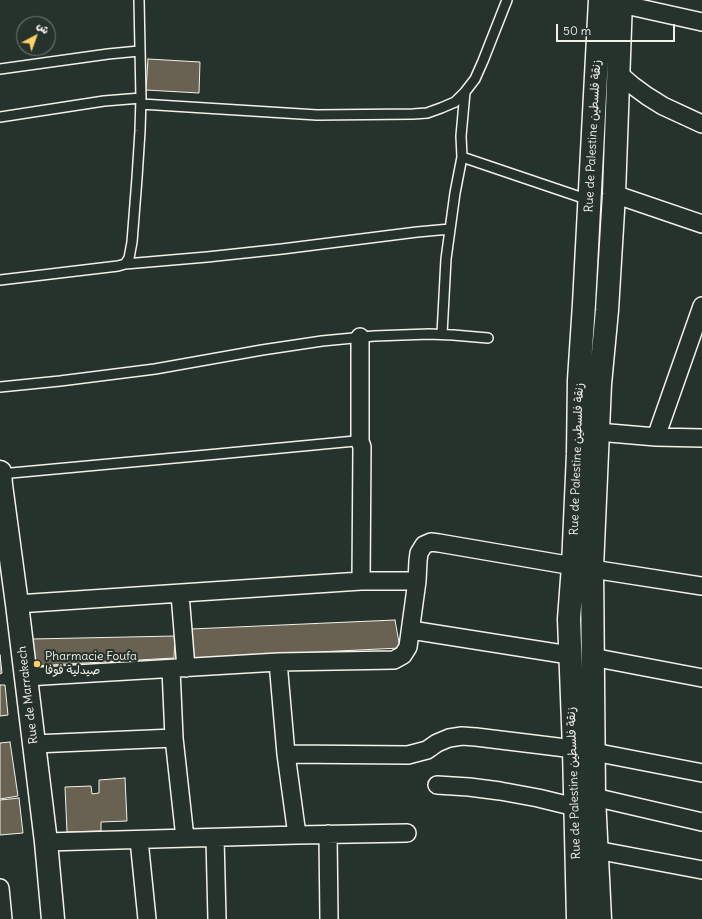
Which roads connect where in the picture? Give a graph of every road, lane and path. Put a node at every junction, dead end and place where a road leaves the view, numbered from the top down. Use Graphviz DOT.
graph roads {
  1 [pos="139,0"];
  2 [pos="507,0"];
  3 [pos="614,1"];
  4 [pos="702,22"];
  5 [pos="140,51"];
  6 [pos="0,69"];
  7 [pos="618,73"];
  8 [pos="466,92"];
  9 [pos="141,101"];
  10 [pos="0,117"];
  11 [pos="702,124"];
  12 [pos="462,157"];
  13 [pos="614,194"];
  14 [pos="590,200"];
  15 [pos="702,224"];
  16 [pos="450,229"];
  17 [pos="125,264"];
  18 [pos="0,280"];
  19 [pos="701,311"];
  20 [pos="442,334"];
  21 [pos="360,337"];
  22 [pos="488,338"];
  23 [pos="0,387"];
  24 [pos="598,432"];
  25 [pos="656,437"];
  26 [pos="702,438"];
  27 [pos="360,442"];
  28 [pos="0,473"];
  29 [pos="583,567"];
  30 [pos="361,581"];
  31 [pos="417,581"];
  32 [pos="702,586"];
  33 [pos="180,594"];
  34 [pos="17,604"];
  35 [pos="410,630"];
  36 [pos="569,655"];
  37 [pos="592,657"];
  38 [pos="278,662"];
  39 [pos="178,668"];
  40 [pos="26,677"];
  41 [pos="702,678"];
  42 [pos="174,738"];
  43 [pos="34,744"];
  44 [pos="584,751"];
  45 [pos="286,754"];
  46 [pos="702,773"];
  47 [pos="437,785"];
  48 [pos="584,802"];
  49 [pos="702,822"];
  50 [pos="407,833"];
  51 [pos="328,834"];
  52 [pos="297,835"];
  53 [pos="185,838"];
  54 [pos="215,838"];
  55 [pos="139,840"];
  56 [pos="46,842"];
  57 [pos="596,850"];
  58 [pos="702,870"];
  59 [pos="0,888"];
  60 [pos="3,919"];
  61 [pos="53,919"];
  62 [pos="147,919"];
  63 [pos="217,919"];
  64 [pos="329,919"];
  65 [pos="578,919"];
  66 [pos="600,919"];
  1 -- 5 [label="lane"];
  2 -- 8 [label="lane"];
  3 -- 4 [label="street"];
  3 -- 7 [label="main road, Rue de Palestine زنقة فلسطين"];
  3 -- 14 [label="main road, Rue de Palestine زنقة فلسطين"];
  5 -- 6 [label="lane"];
  5 -- 9 [label="lane"];
  7 -- 11 [label="street"];
  7 -- 13 [label="main road, Rue de Palestine زنقة فلسطين"];
  8 -- 9 [label="lane"];
  8 -- 12 [label="lane"];
  9 -- 10 [label="lane"];
  9 -- 17 [label="lane"];
  12 -- 14 [label="lane"];
  12 -- 16 [label="lane"];
  13 -- 15 [label="street"];
  13 -- 24 [label="main road, Rue de Palestine زنقة فلسطين"];
  14 -- 29 [label="main road, Rue de Palestine زنقة فلسطين"];
  16 -- 17 [label="lane"];
  16 -- 20 [label="lane"];
  17 -- 18 [label="lane"];
  19 -- 25 [label="street"];
  20 -- 21 [label="lane"];
  20 -- 22 [label="lane"];
  21 -- 23 [label="lane"];
  21 -- 27 [label="street"];
  24 -- 25 [label="street"];
  24 -- 29 [label="main road, Rue de Palestine زنقة فلسطين"];
  25 -- 26 [label="street"];
  27 -- 28 [label="lane"];
  27 -- 30 [label="street"];
  28 -- 34 [label="main road, Rue de Marrakech"];
  29 -- 31 [label="street"];
  29 -- 32 [label="street"];
  29 -- 36 [label="main road, Rue de Palestine زنقة فلسطين"];
  29 -- 37 [label="main road, Rue de Palestine زنقة فلسطين"];
  30 -- 31 [label="street"];
  30 -- 33 [label="street"];
  31 -- 35 [label="street"];
  33 -- 34 [label="street"];
  33 -- 39 [label="street"];
  34 -- 40 [label="main road, Rue de Marrakech"];
  35 -- 36 [label="street"];
  35 -- 38 [label="street"];
  36 -- 44 [label="main road, Rue de Palestine زنقة فلسطين"];
  37 -- 41 [label="street"];
  37 -- 44 [label="main road, Rue de Palestine زنقة فلسطين"];
  38 -- 39 [label="street"];
  38 -- 45 [label="street"];
  39 -- 40 [label="street"];
  39 -- 42 [label="street"];
  40 -- 43 [label="main road, Rue de Marrakech"];
  42 -- 43 [label="street"];
  42 -- 53 [label="street"];
  43 -- 56 [label="main road, Rue de Marrakech"];
  44 -- 45 [label="street"];
  44 -- 46 [label="street"];
  44 -- 48 [label="main road, Rue de Palestine زنقة فلسطين"];
  45 -- 52 [label="street"];
  47 -- 48 [label="street"];
  48 -- 49 [label="street"];
  48 -- 57 [label="main road, Rue de Palestine زنقة فلسطين"];
  48 -- 65 [label="main road, Rue de Palestine زنقة فلسطين"];
  50 -- 51 [label="street"];
  51 -- 52 [label="street"];
  51 -- 64 [label="street"];
  52 -- 54 [label="street"];
  53 -- 54 [label="street"];
  53 -- 55 [label="street"];
  54 -- 63 [label="street"];
  55 -- 56 [label="street"];
  55 -- 62 [label="street"];
  56 -- 61 [label="main road, Rue de Marrakech"];
  57 -- 58 [label="street"];
  57 -- 66 [label="main road, Rue de Palestine زنقة فلسطين"];
  59 -- 60 [label="street"];
}
